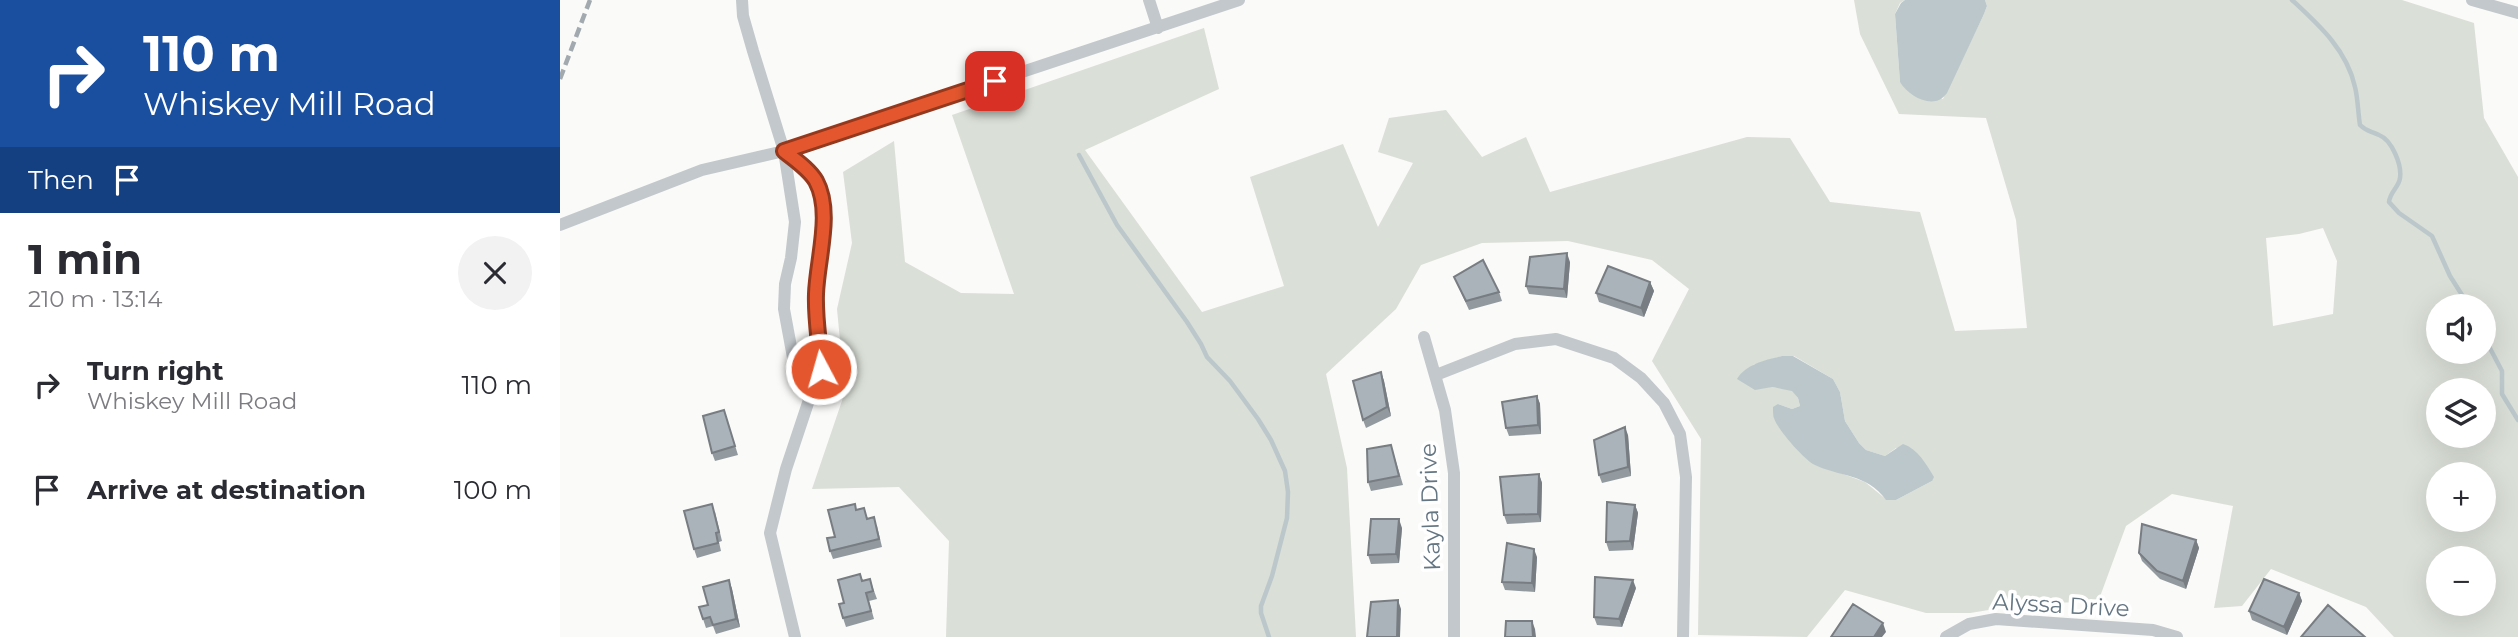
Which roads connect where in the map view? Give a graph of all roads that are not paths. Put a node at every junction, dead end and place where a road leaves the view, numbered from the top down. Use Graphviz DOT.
graph roads {
  1 [pos="742,0"];
  2 [pos="1149,0"];
  3 [pos="1239,0"];
  4 [pos="2472,0"];
  5 [pos="2518,13"];
  6 [pos="1158,28"];
  7 [pos="784,151"];
  8 [pos="560,225"];
  9 [pos="1423,337"];
  10 [pos="1436,375"];
  11 [pos="808,400"];
  12 [pos="795,637"];
  13 [pos="1454,637"];
  14 [pos="1683,637"];
  15 [pos="1946,637"];
  16 [pos="2177,637"];
  1 -- 7 [label="street"];
  2 -- 6 [label="street"];
  3 -- 6 [label="street"];
  4 -- 5 [label="street"];
  6 -- 7 [label="street"];
  7 -- 8 [label="street"];
  7 -- 11 [label="street"];
  7 -- 11 [label="street"];
  9 -- 10 [label="street, Kayla Drive"];
  10 -- 13 [label="street, Kayla Drive"];
  10 -- 14 [label="street"];
  11 -- 12 [label="street"];
  15 -- 16 [label="street, Alyssa Drive"];
}
